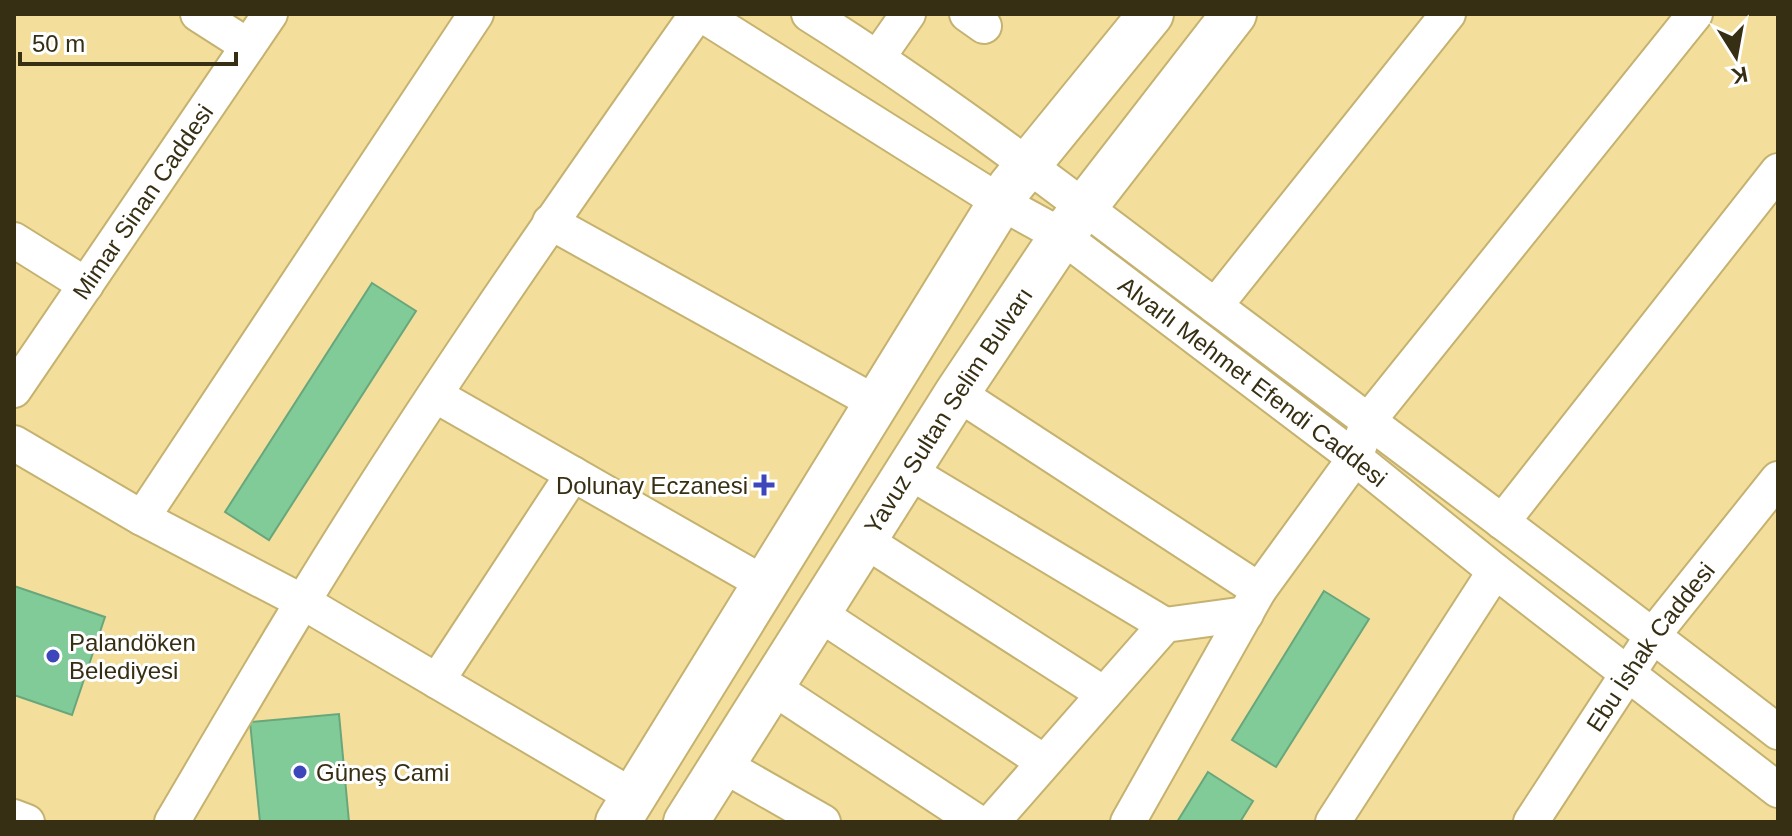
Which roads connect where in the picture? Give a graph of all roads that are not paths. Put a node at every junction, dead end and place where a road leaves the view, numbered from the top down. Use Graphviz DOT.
graph roads {
  1 [pos="198,14"];
  2 [pos="270,14"];
  3 [pos="476,14"];
  4 [pos="699,14"];
  5 [pos="809,14"];
  6 [pos="908,14"];
  7 [pos="1151,14"];
  8 [pos="1234,14"];
  9 [pos="1448,14"];
  10 [pos="1695,14"];
  11 [pos="248,46"];
  12 [pos="878,57"];
  13 [pos="1026,164"];
  14 [pos="1778,171"];
  15 [pos="1000,202"];
  16 [pos="1073,221"];
  17 [pos="550,222"];
  18 [pos="14,240"];
  19 [pos="86,285"];
  20 [pos="1215,306"];
  21 [pos="14,390"];
  22 [pos="957,393"];
  23 [pos="435,395"];
  24 [pos="876,403"];
  25 [pos="1368,421"];
  26 [pos="14,443"];
  27 [pos="1355,458"];
  28 [pos="908,471"];
  29 [pos="573,474"];
  30 [pos="1778,479"];
  31 [pos="142,518"];
  32 [pos="1502,522"];
  33 [pos="864,540"];
  34 [pos="1495,571"];
  35 [pos="765,584"];
  36 [pos="303,602"];
  37 [pos="1253,602"];
  38 [pos="818,613"];
  39 [pos="1165,625"];
  40 [pos="1653,635"];
  41 [pos="1629,676"];
  42 [pos="437,681"];
  43 [pos="772,687"];
  44 [pos="1104,694"];
  45 [pos="1778,732"];
  46 [pos="1044,762"];
  47 [pos="723,765"];
  48 [pos="1778,790"];
  49 [pos="626,809"];
  50 [pos="14,817"];
  51 [pos="27,822"];
  52 [pos="172,822"];
  53 [pos="686,822"];
  54 [pos="823,822"];
  55 [pos="977,822"];
  56 [pos="992,822"];
  57 [pos="1128,822"];
  58 [pos="1333,822"];
  59 [pos="1531,822"];
  1 -- 11 [label="street"];
  2 -- 11 [label="street, Mimar Sinan Caddesi"];
  3 -- 31 [label="street"];
  4 -- 15 [label="street, Alvarlı Mehmet Efendi Caddesi"];
  4 -- 17 [label="street"];
  5 -- 12 [label="street"];
  6 -- 12 [label="street"];
  7 -- 13 [label="main road"];
  8 -- 16 [label="main road, Yavuz Sultan Selim Bulvarı"];
  9 -- 20 [label="street"];
  10 -- 25 [label="street"];
  11 -- 19 [label="street, Mimar Sinan Caddesi"];
  12 -- 13 [label="street"];
  13 -- 15 [label="main road"];
  13 -- 16 [label="street"];
  14 -- 32 [label="street"];
  15 -- 16 [label="street, Alvarlı Mehmet Efendi Caddesi"];
  15 -- 24 [label="main road"];
  16 -- 20 [label="street"];
  16 -- 22 [label="main road, Yavuz Sultan Selim Bulvarı"];
  16 -- 27 [label="street, Alvarlı Mehmet Efendi Caddesi"];
  17 -- 23 [label="street"];
  17 -- 24 [label="street"];
  18 -- 19 [label="street"];
  19 -- 21 [label="street, Mimar Sinan Caddesi"];
  20 -- 25 [label="street"];
  22 -- 28 [label="main road, Yavuz Sultan Selim Bulvarı"];
  22 -- 37 [label="street"];
  23 -- 29 [label="street"];
  23 -- 36 [label="street"];
  24 -- 35 [label="main road"];
  25 -- 27 [label="street"];
  25 -- 32 [label="street"];
  26 -- 31 [label="street"];
  27 -- 34 [label="street, Alvarlı Mehmet Efendi Caddesi"];
  27 -- 37 [label="street"];
  28 -- 33 [label="main road, Yavuz Sultan Selim Bulvarı"];
  28 -- 39 [label="street"];
  29 -- 35 [label="street"];
  29 -- 42 [label="street"];
  30 -- 40 [label="street, Ebu İshak Caddesi"];
  31 -- 36 [label="street"];
  32 -- 40 [label="street"];
  33 -- 38 [label="main road, Yavuz Sultan Selim Bulvarı"];
  33 -- 44 [label="street"];
  34 -- 41 [label="street, Alvarlı Mehmet Efendi Caddesi"];
  34 -- 58 [label="street"];
  35 -- 49 [label="main road"];
  36 -- 42 [label="street"];
  36 -- 52 [label="street"];
  37 -- 39 [label="street"];
  37 -- 57 [label="street"];
  38 -- 43 [label="main road, Yavuz Sultan Selim Bulvarı"];
  38 -- 46 [label="street"];
  39 -- 44 [label="street"];
  40 -- 41 [label="street, Ebu İshak Caddesi"];
  40 -- 45 [label="street"];
  41 -- 48 [label="street, Alvarlı Mehmet Efendi Caddesi"];
  41 -- 59 [label="street, Ebu İshak Caddesi"];
  42 -- 49 [label="street"];
  43 -- 47 [label="main road, Yavuz Sultan Selim Bulvarı"];
  43 -- 55 [label="street"];
  44 -- 46 [label="street"];
  46 -- 56 [label="street"];
  47 -- 53 [label="main road, Yavuz Sultan Selim Bulvarı"];
  47 -- 54 [label="street"];
  50 -- 51 [label="street"];
}
